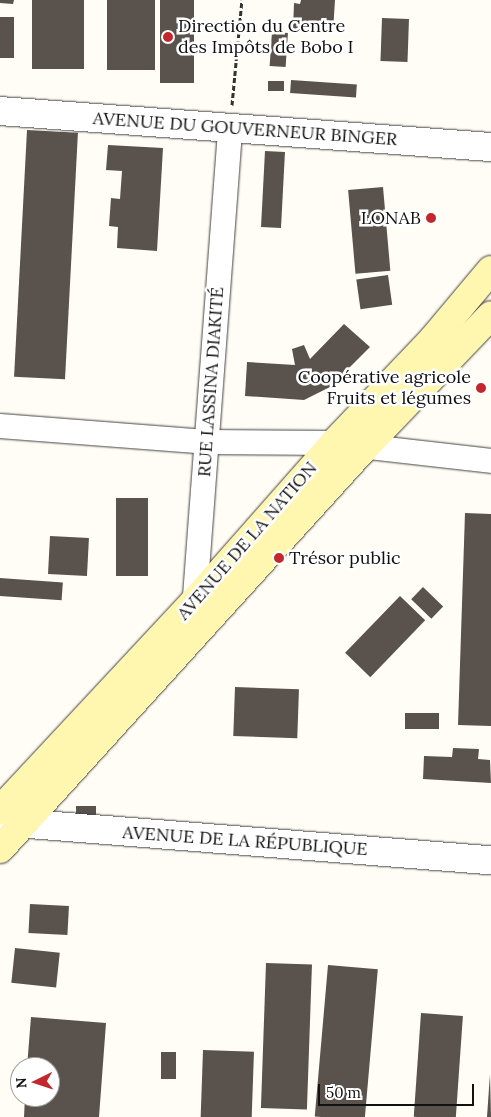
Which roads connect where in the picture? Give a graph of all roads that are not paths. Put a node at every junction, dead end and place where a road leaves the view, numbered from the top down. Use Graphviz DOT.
graph roads {
  1 [pos="0,111"];
  2 [pos="230,128"];
  3 [pos="491,147"];
  4 [pos="491,270"];
  5 [pos="491,315"];
  6 [pos="0,426"];
  7 [pos="206,442"];
  8 [pos="334,443"];
  9 [pos="365,447"];
  10 [pos="491,461"];
  11 [pos="194,602"];
  12 [pos="192,636"];
  13 [pos="0,810"];
  14 [pos="12,823"];
  15 [pos="0,849"];
  16 [pos="491,860"];
  1 -- 2 [label="street, AVENUE DU GOUVERNEUR BINGER"];
  2 -- 3 [label="street, AVENUE DU GOUVERNEUR BINGER"];
  2 -- 7 [label="street, RUE LASSINA DIAKITÉ"];
  4 -- 8 [label="main road, AVENUE DE LA NATION"];
  5 -- 9 [label="main road, AVENUE DE LA NATION"];
  6 -- 7 [label="street"];
  7 -- 8 [label="street"];
  7 -- 11 [label="street, RUE LASSINA DIAKITÉ"];
  8 -- 9 [label="street"];
  8 -- 11 [label="main road, AVENUE DE LA NATION"];
  9 -- 10 [label="street"];
  9 -- 12 [label="main road, AVENUE DE LA NATION"];
  11 -- 12 [label="street, RUE LASSINA DIAKITÉ"];
  11 -- 13 [label="main road, AVENUE DE LA NATION"];
  12 -- 14 [label="main road, AVENUE DE LA NATION"];
  14 -- 15 [label="main road, AVENUE DE LA NATION"];
  14 -- 16 [label="street, AVENUE DE LA RÉPUBLIQUE"];
}
